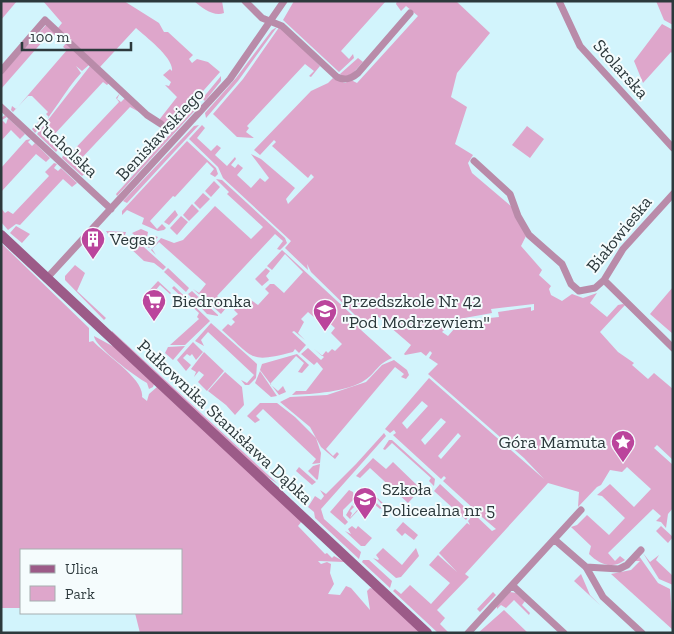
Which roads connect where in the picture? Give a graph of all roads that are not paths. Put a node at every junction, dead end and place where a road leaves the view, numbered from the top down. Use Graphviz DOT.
graph roads {
  1 [pos="244,1"];
  2 [pos="284,1"];
  3 [pos="559,1"];
  4 [pos="410,14"];
  5 [pos="272,21"];
  6 [pos="1,71"];
  7 [pos="1,107"];
  8 [pos="160,124"];
  9 [pos="673,148"];
  10 [pos="474,161"];
  11 [pos="673,194"];
  12 [pos="111,209"];
  13 [pos="1,235"];
  14 [pos="47,278"];
  15 [pos="604,280"];
  16 [pos="673,348"];
  17 [pos="581,510"];
  18 [pos="555,540"];
  19 [pos="641,550"];
  20 [pos="586,568"];
  21 [pos="512,585"];
  22 [pos="427,633"];
  23 [pos="468,633"];
  24 [pos="564,633"];
  25 [pos="642,633"];
  1 -- 5 [label="street"];
  2 -- 5 [label="street, Benisławskiego"];
  3 -- 9 [label="street, Stolarska"];
  4 -- 5 [label="street"];
  5 -- 12 [label="street, Benisławskiego"];
  6 -- 8 [label="street"];
  7 -- 12 [label="street, Tucholska"];
  10 -- 15 [label="street, Białowieska"];
  11 -- 15 [label="street, Białowieska"];
  12 -- 14 [label="street, Benisławskiego"];
  13 -- 14 [label="street, Pułkownika Stanisława Dąbka"];
  14 -- 22 [label="street, Pułkownika Stanisława Dąbka"];
  15 -- 16 [label="street"];
  17 -- 18 [label="street"];
  18 -- 20 [label="street"];
  18 -- 21 [label="street"];
  19 -- 20 [label="street"];
  20 -- 25 [label="street"];
  21 -- 23 [label="street"];
  21 -- 24 [label="street"];
}
